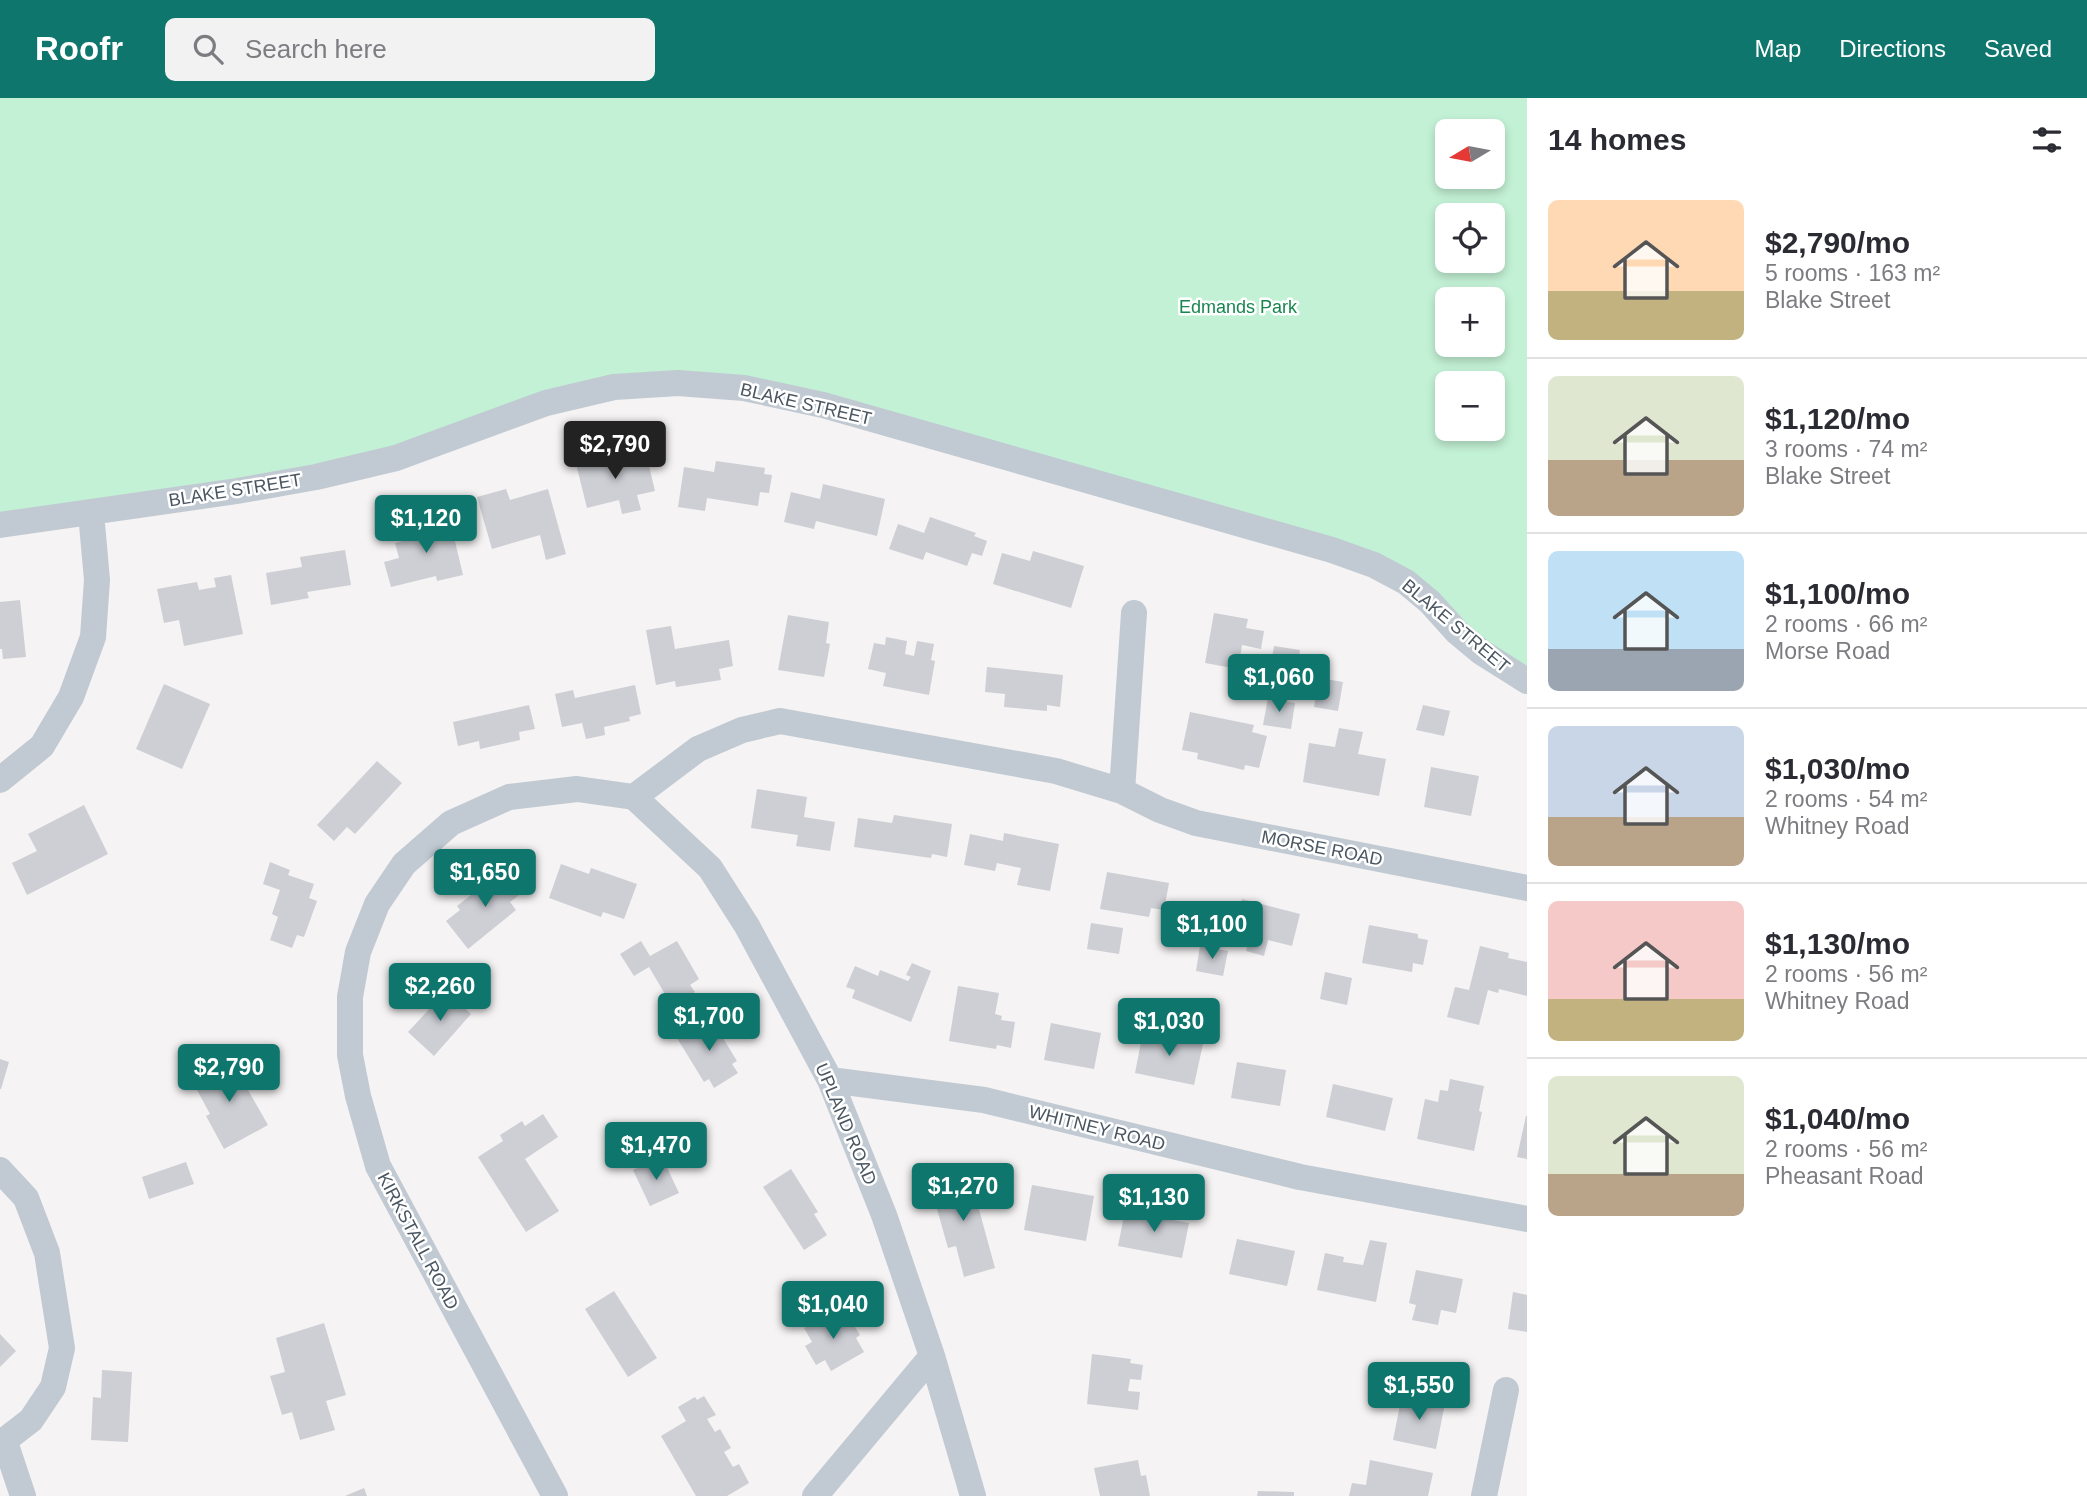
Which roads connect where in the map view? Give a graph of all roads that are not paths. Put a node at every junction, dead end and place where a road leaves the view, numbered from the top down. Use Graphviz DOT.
graph roads {
  1 [pos="91,513"];
  2 [pos="0,524"];
  3 [pos="1134,613"];
  4 [pos="1527,681"];
  5 [pos="0,780"];
  6 [pos="1122,791"];
  7 [pos="634,797"];
  8 [pos="1527,888"];
  9 [pos="831,1080"];
  10 [pos="0,1170"];
  11 [pos="1527,1219"];
  12 [pos="932,1356"];
  13 [pos="1506,1390"];
  14 [pos="3,1443"];
  15 [pos="23,1496"];
  16 [pos="555,1496"];
  17 [pos="816,1496"];
  18 [pos="973,1496"];
  19 [pos="1484,1496"];
  1 -- 2 [label="street, BLAKE STREET"];
  1 -- 4 [label="street, BLAKE STREET"];
  1 -- 5 [label="street"];
  3 -- 6 [label="street"];
  6 -- 7 [label="street, MORSE ROAD"];
  6 -- 8 [label="street, MORSE ROAD"];
  7 -- 9 [label="street, UPLAND ROAD"];
  7 -- 16 [label="street, KIRKSTALL ROAD"];
  9 -- 11 [label="street, WHITNEY ROAD"];
  9 -- 12 [label="street, UPLAND ROAD"];
  10 -- 14 [label="street"];
  12 -- 17 [label="street"];
  12 -- 18 [label="street, UPLAND ROAD"];
  13 -- 19 [label="street"];
  14 -- 15 [label="street"];
}
